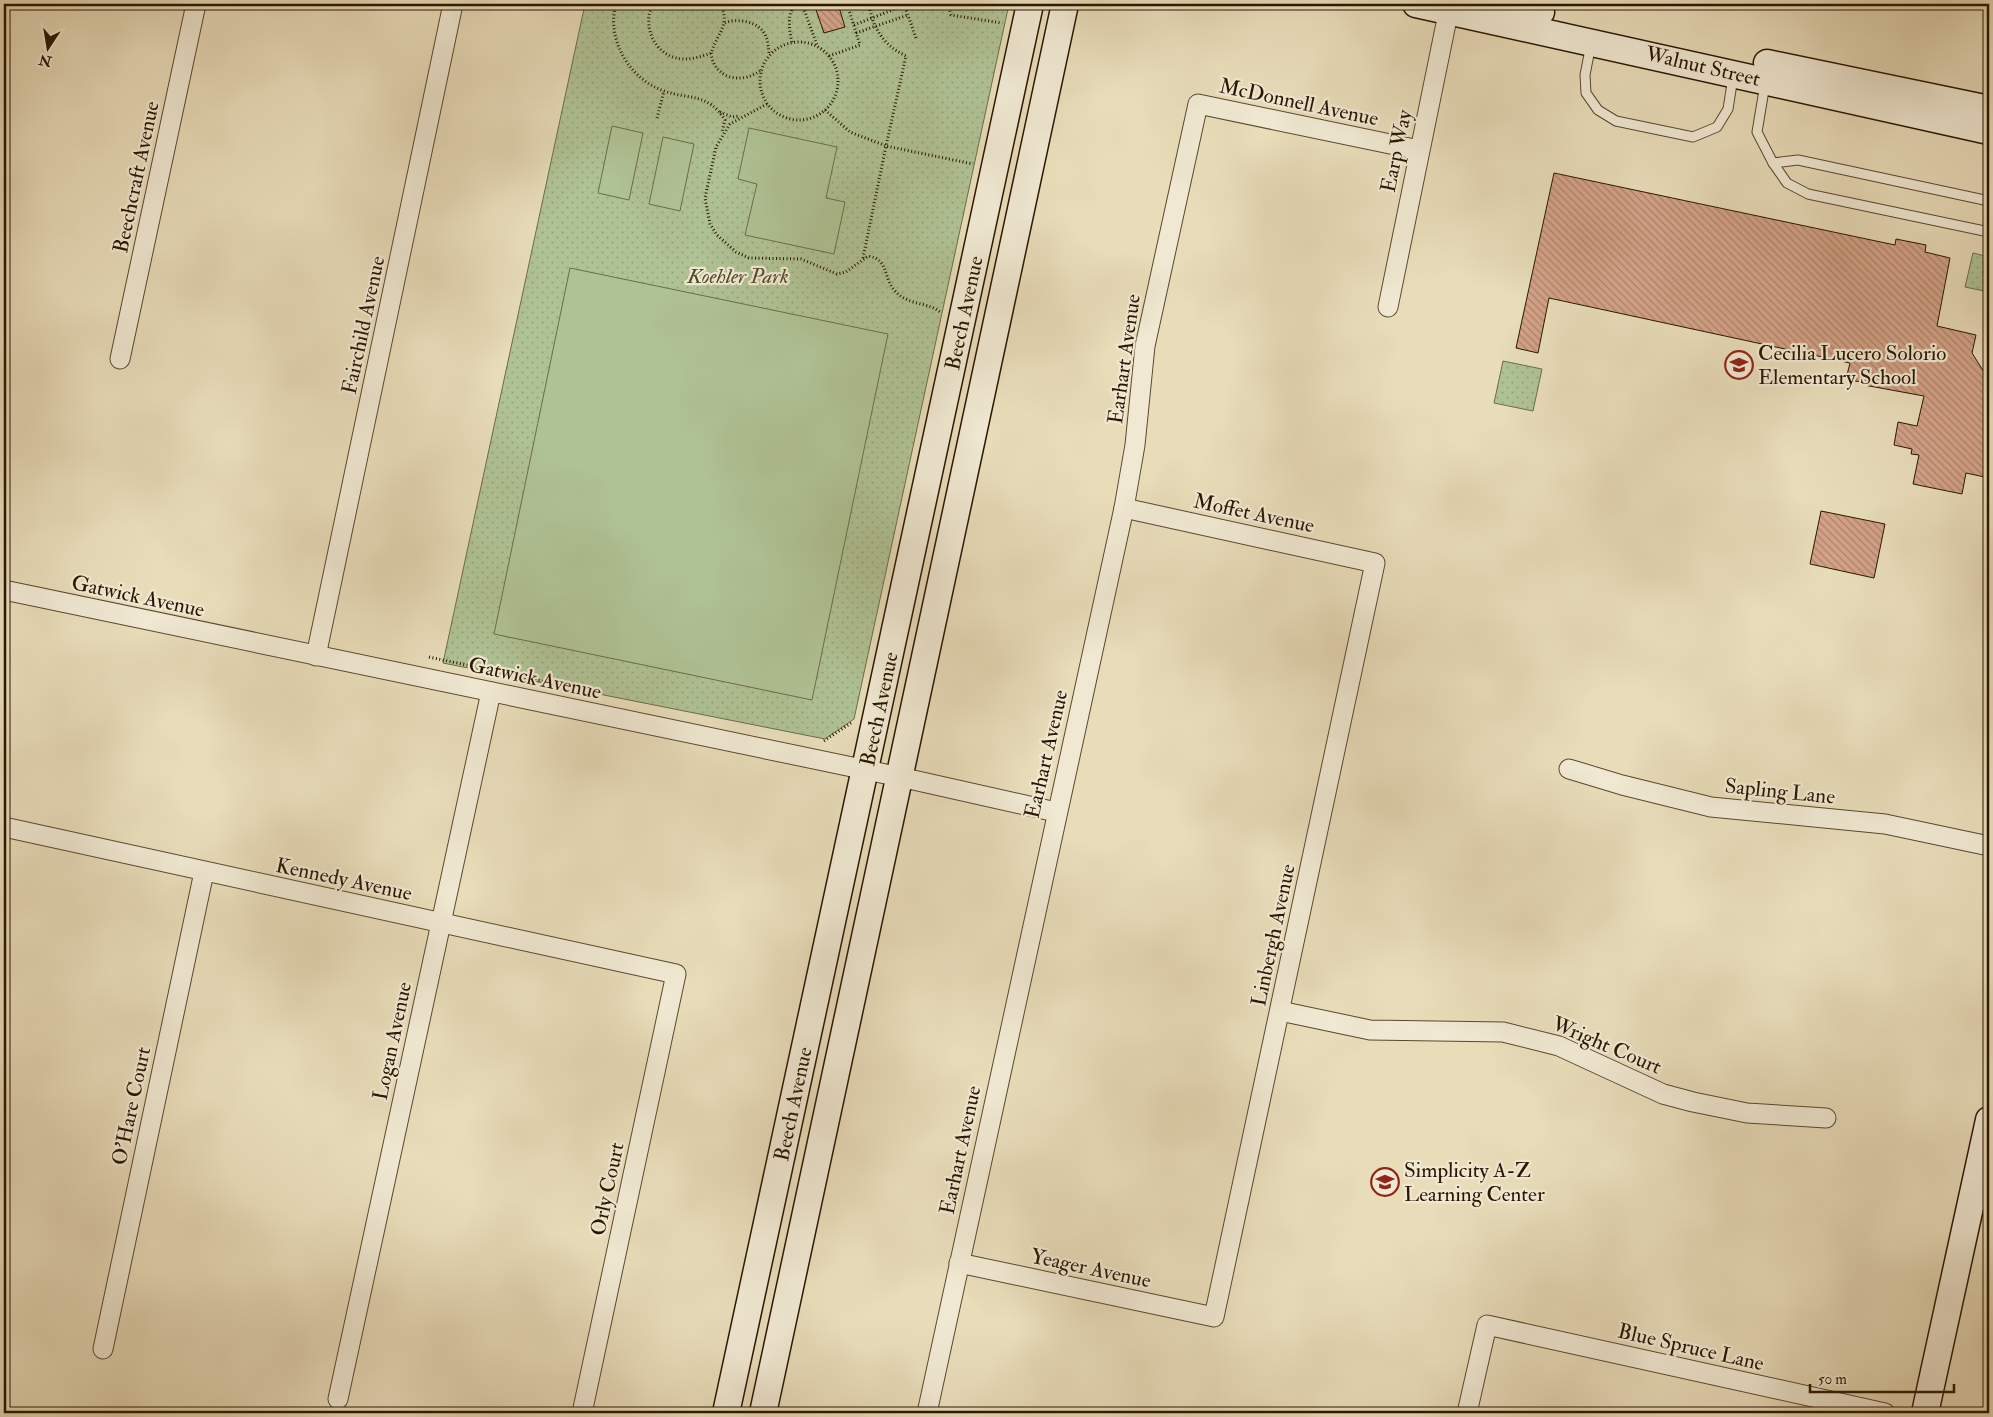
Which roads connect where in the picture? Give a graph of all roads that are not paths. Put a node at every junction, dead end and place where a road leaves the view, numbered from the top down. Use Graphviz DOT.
graph roads {
  1 [pos="196,4"];
  2 [pos="453,4"];
  3 [pos="1030,4"];
  4 [pos="1065,4"];
  5 [pos="1416,4"];
  6 [pos="1503,4"];
  7 [pos="1449,7"];
  8 [pos="1592,41"];
  9 [pos="1751,75"];
  10 [pos="1198,104"];
  11 [pos="1989,109"];
  12 [pos="1989,131"];
  13 [pos="1419,150"];
  14 [pos="1773,163"];
  15 [pos="1989,201"];
  16 [pos="1989,232"];
  17 [pos="1388,307"];
  18 [pos="120,359"];
  19 [pos="1124,508"];
  20 [pos="1375,562"];
  21 [pos="4,590"];
  22 [pos="316,656"];
  23 [pos="491,692"];
  24 [pos="1569,769"];
  25 [pos="865,770"];
  26 [pos="900,777"];
  27 [pos="1056,812"];
  28 [pos="4,827"];
  29 [pos="1989,846"];
  30 [pos="204,872"];
  31 [pos="441,922"];
  32 [pos="676,974"];
  33 [pos="1280,1010"];
  34 [pos="1826,1118"];
  35 [pos="1989,1120"];
  36 [pos="959,1263"];
  37 [pos="1214,1317"];
  38 [pos="103,1349"];
  39 [pos="338,1399"];
  40 [pos="582,1413"];
  41 [pos="726,1413"];
  42 [pos="763,1413"];
  43 [pos="927,1413"];
  44 [pos="1467,1413"];
  45 [pos="1885,1413"];
  46 [pos="1925,1413"];
  1 -- 18 [label="street, Beechcraft Avenue"];
  2 -- 22 [label="street, Fairchild Avenue"];
  3 -- 25 [label="main road, Beech Avenue"];
  4 -- 26 [label="main road, Beech Avenue"];
  5 -- 7 [label="main road, Walnut Street"];
  6 -- 11 [label="main road, Walnut Street"];
  7 -- 8 [label="main road, Walnut Street"];
  7 -- 13 [label="street, Earp Way"];
  8 -- 9 [label="main road, Walnut Street"];
  8 -- 9 [label="lane"];
  9 -- 12 [label="main road, Walnut Street"];
  9 -- 14 [label="lane"];
  10 -- 13 [label="street, McDonnell Avenue"];
  10 -- 19 [label="street, Earhart Avenue"];
  13 -- 17 [label="street, Earp Way"];
  14 -- 15 [label="lane"];
  14 -- 16 [label="lane"];
  19 -- 20 [label="street, Moffet Avenue"];
  19 -- 27 [label="street, Earhart Avenue"];
  20 -- 33 [label="street, Linbergh Avenue"];
  21 -- 22 [label="street, Gatwick Avenue"];
  22 -- 23 [label="street, Gatwick Avenue"];
  23 -- 25 [label="street, Gatwick Avenue"];
  23 -- 31 [label="street, Logan Avenue"];
  24 -- 29 [label="street, Sapling Lane"];
  25 -- 26 [label="street, Gatwick Avenue"];
  25 -- 41 [label="main road, Beech Avenue"];
  26 -- 27 [label="street, Gatwick Avenue"];
  26 -- 42 [label="main road, Beech Avenue"];
  27 -- 36 [label="street, Earhart Avenue"];
  28 -- 30 [label="street, Kennedy Avenue"];
  30 -- 31 [label="street, Kennedy Avenue"];
  30 -- 38 [label="street, O'Hare Court"];
  31 -- 32 [label="street, Kennedy Avenue"];
  31 -- 39 [label="street, Logan Avenue"];
  32 -- 40 [label="street, Orly Court"];
  33 -- 34 [label="street, Wright Court"];
  33 -- 37 [label="street, Linbergh Avenue"];
  35 -- 46 [label="main road"];
  36 -- 37 [label="street, Yeager Avenue"];
  36 -- 43 [label="street, Earhart Avenue"];
  44 -- 45 [label="street, Blue Spruce Lane"];
}
